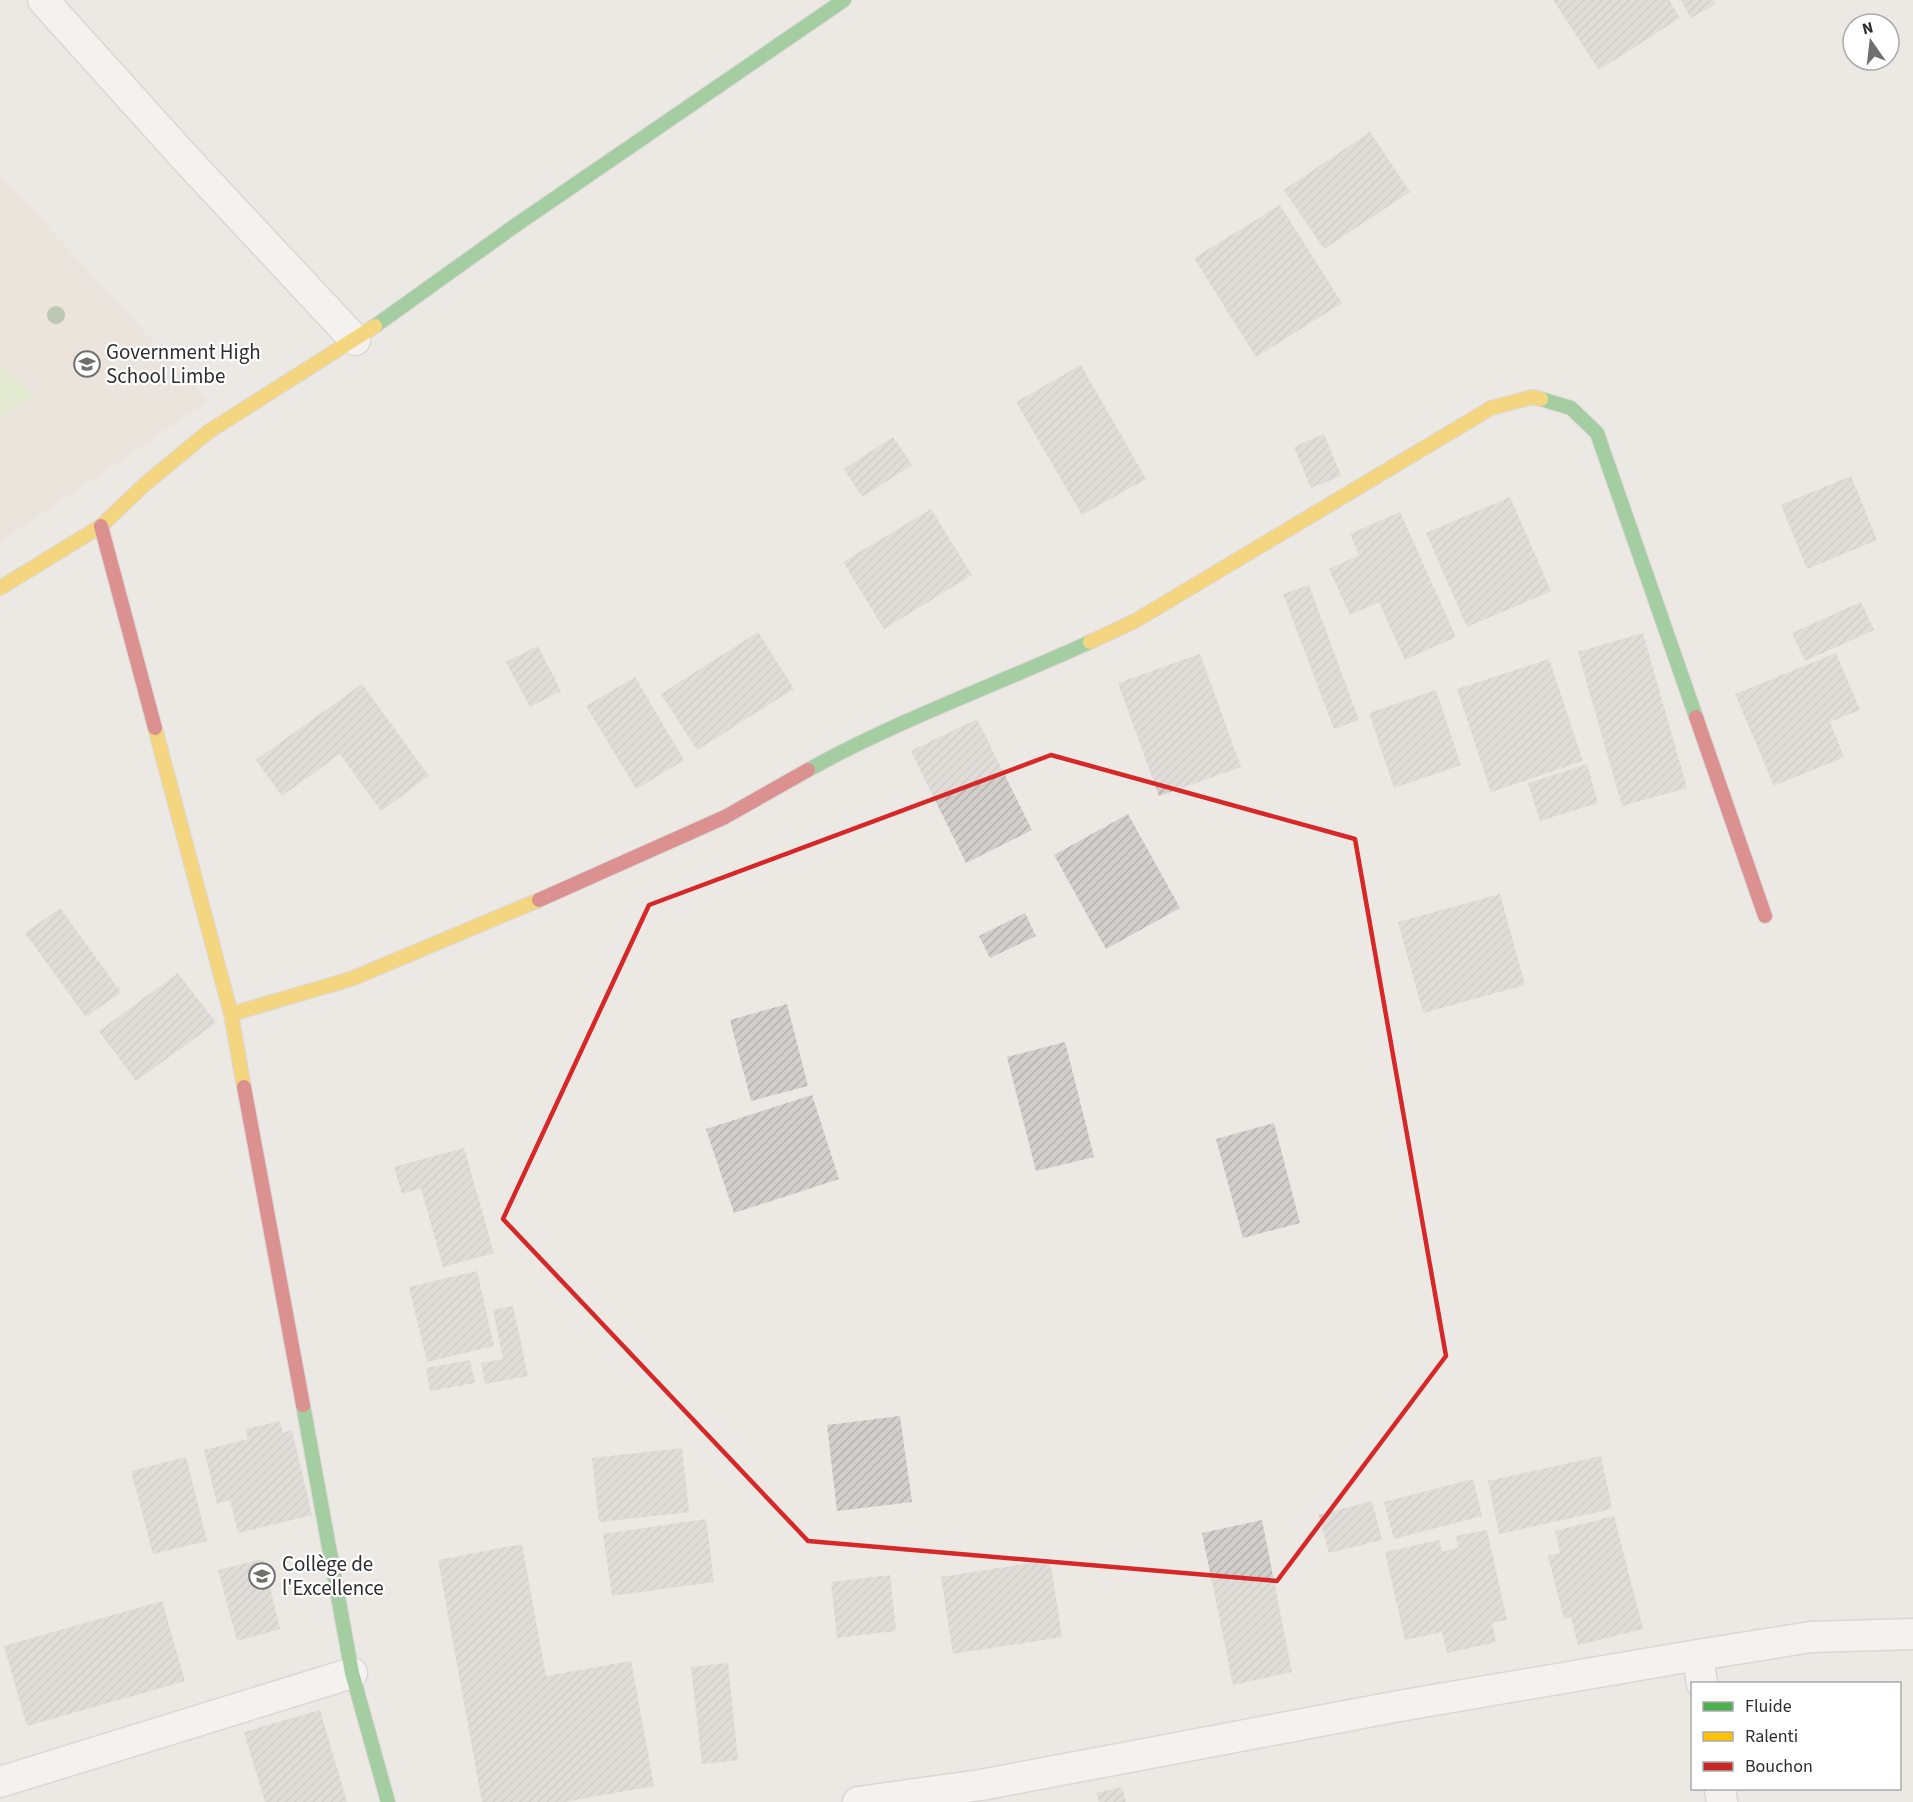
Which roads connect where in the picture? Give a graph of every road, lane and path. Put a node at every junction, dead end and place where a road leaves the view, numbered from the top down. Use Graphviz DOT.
graph roads {
  1 [pos="43,0"];
  2 [pos="844,0"];
  3 [pos="355,340"];
  4 [pos="101,526"];
  5 [pos="0,588"];
  6 [pos="1765,916"];
  7 [pos="231,1014"];
  8 [pos="1913,1634"];
  9 [pos="1700,1669"];
  10 [pos="352,1673"];
  11 [pos="0,1782"];
  12 [pos="388,1802"];
  13 [pos="858,1802"];
  1 -- 3 [label="street"];
  2 -- 3 [label="street"];
  3 -- 4 [label="street"];
  4 -- 5 [label="street"];
  4 -- 7 [label="street"];
  6 -- 7 [label="street"];
  7 -- 10 [label="street"];
  8 -- 9 [label="street"];
  9 -- 13 [label="street"];
  10 -- 11 [label="street"];
  10 -- 12 [label="street"];
}
